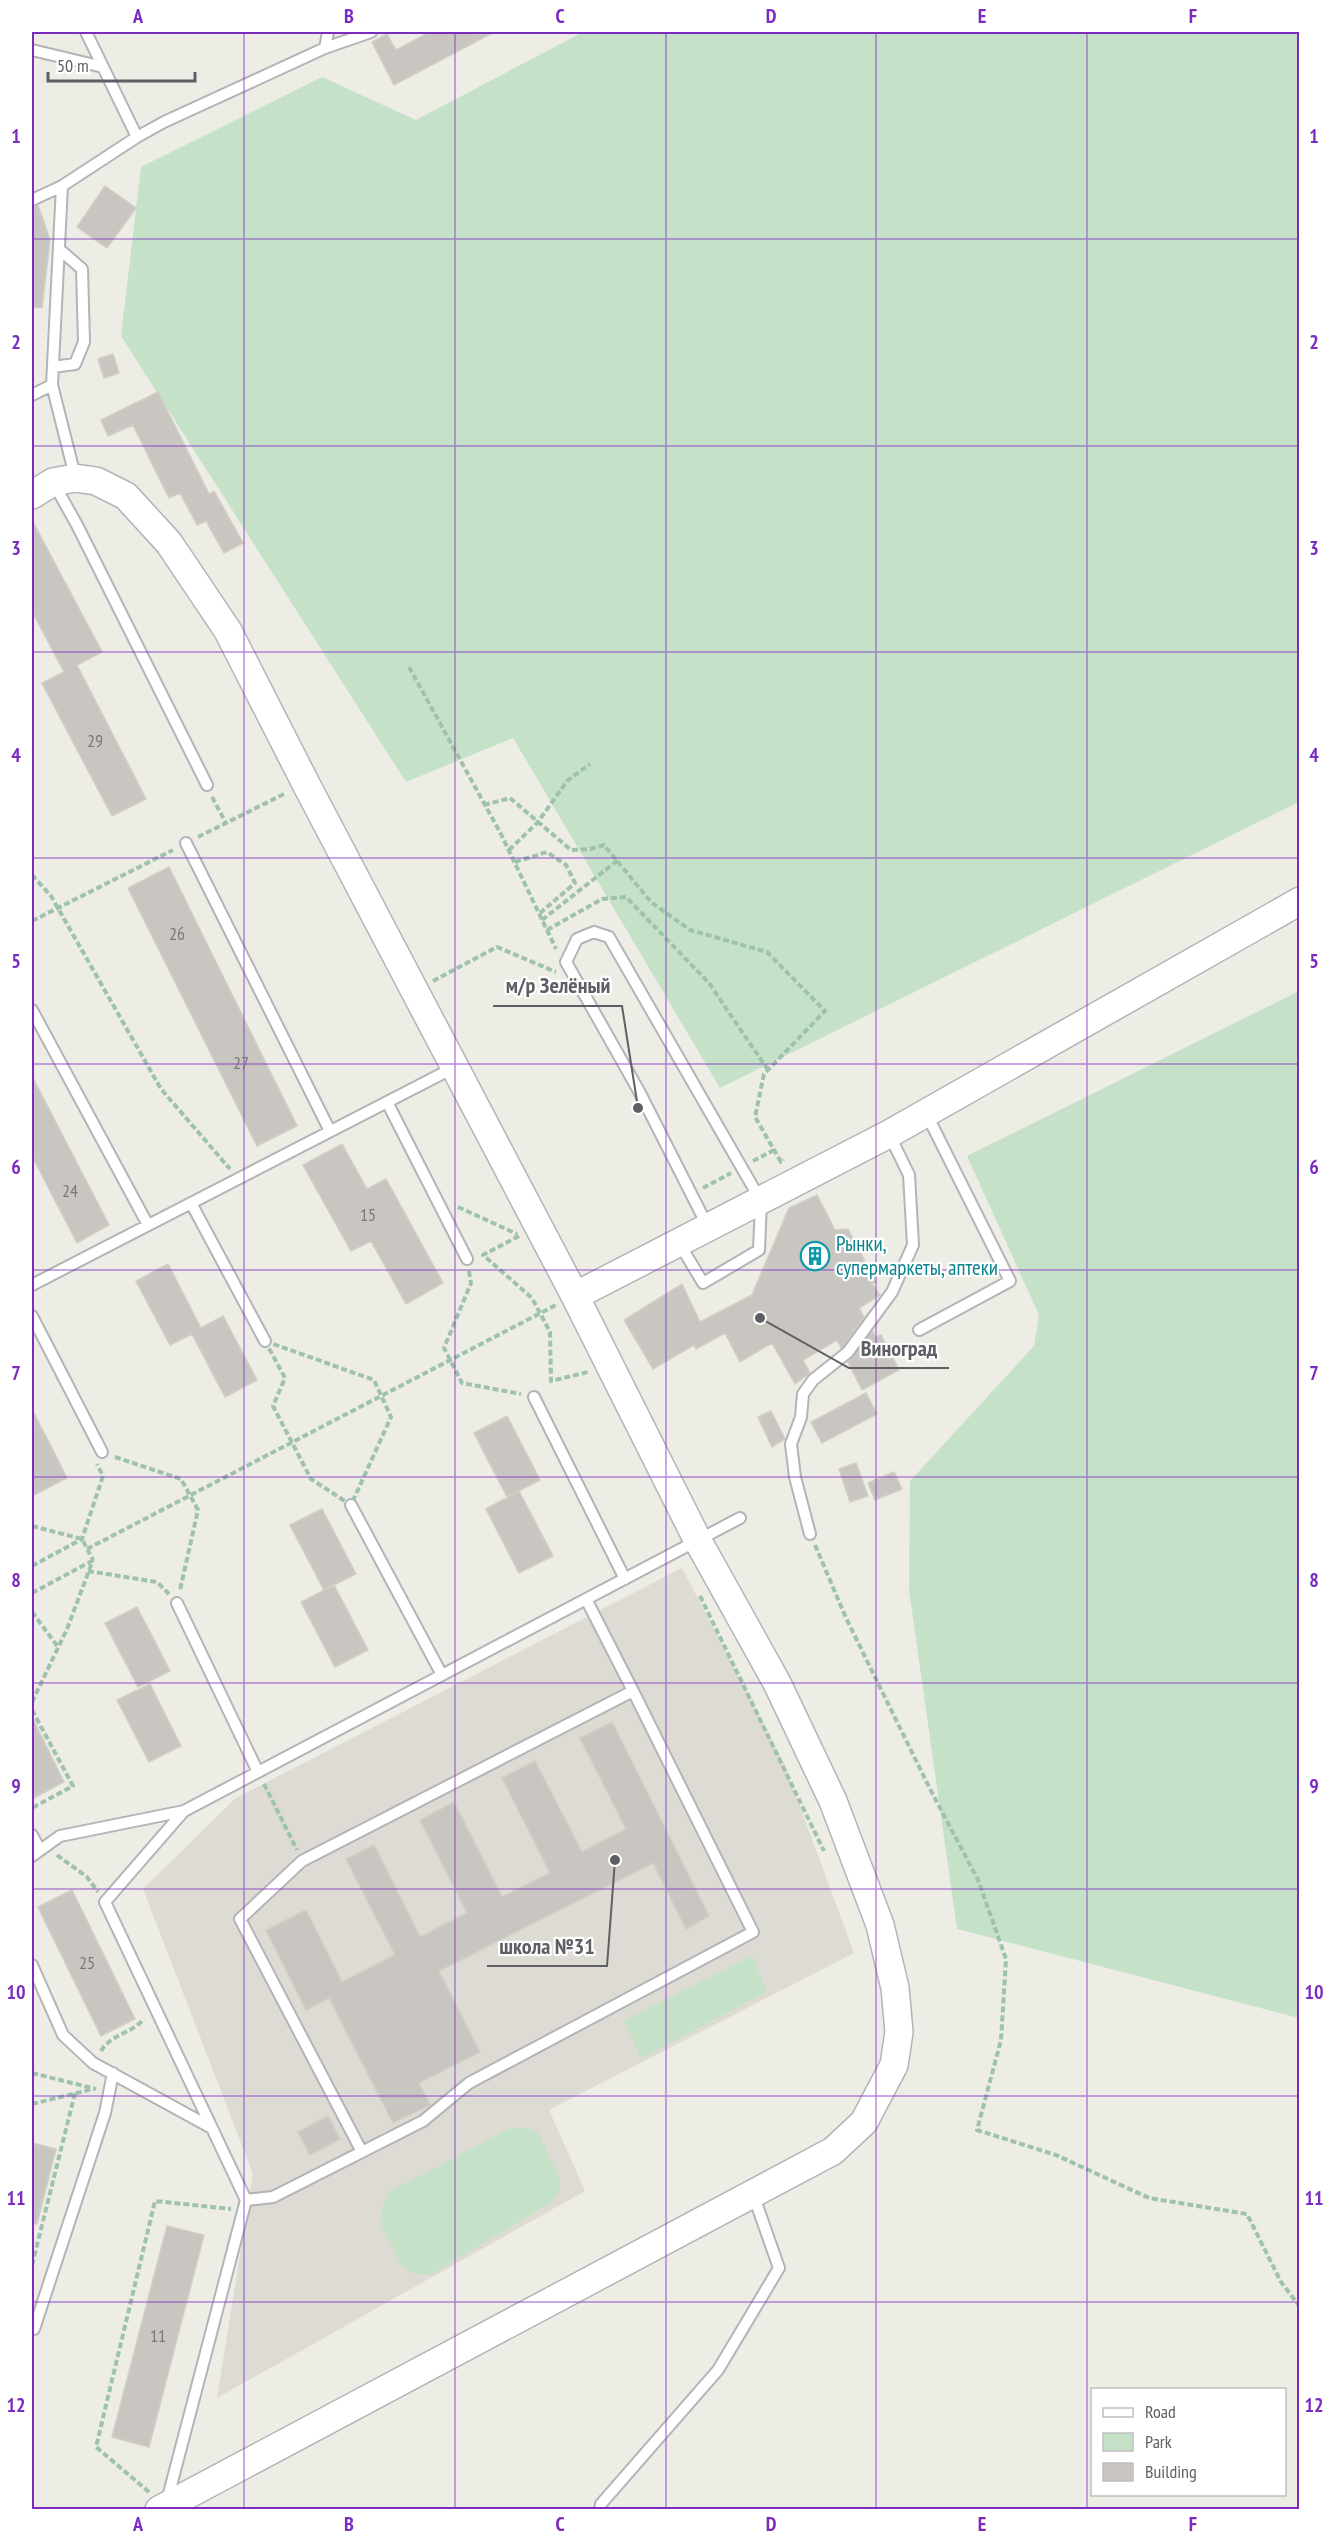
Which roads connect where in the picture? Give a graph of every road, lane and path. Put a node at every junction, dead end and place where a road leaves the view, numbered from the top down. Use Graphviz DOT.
graph roads {
  1 [pos="86,32"];
  2 [pos="327,32"];
  3 [pos="371,32"];
  4 [pos="325,48"];
  5 [pos="32,50"];
  6 [pos="103,67"];
  7 [pos="137,137"];
  8 [pos="62,186"];
  9 [pos="32,200"];
  10 [pos="59,249"];
  11 [pos="53,367"];
  12 [pos="52,385"];
  13 [pos="32,395"];
  14 [pos="53,485"];
  15 [pos="590,764"];
  16 [pos="306,784"];
  17 [pos="207,786"];
  18 [pos="484,805"];
  19 [pos="538,822"];
  20 [pos="226,823"];
  21 [pos="186,843"];
  22 [pos="509,850"];
  23 [pos="618,861"];
  24 [pos="515,862"];
  25 [pos="32,875"];
  26 [pos="1299,901"];
  27 [pos="57,908"];
  28 [pos="539,914"];
  29 [pos="542,920"];
  30 [pos="32,921"];
  31 [pos="547,930"];
  32 [pos="578,982"];
  33 [pos="428,984"];
  34 [pos="32,1010"];
  35 [pos="455,1067"];
  36 [pos="768,1070"];
  37 [pos="387,1102"];
  38 [pos="926,1113"];
  39 [pos="330,1131"];
  40 [pos="889,1134"];
  41 [pos="791,1156"];
  42 [pos="238,1179"];
  43 [pos="436,1197"];
  44 [pos="761,1201"];
  45 [pos="191,1203"];
  46 [pos="148,1225"];
  47 [pos="708,1228"];
  48 [pos="530,1231"];
  49 [pos="679,1243"];
  50 [pos="483,1255"];
  51 [pos="467,1258"];
  52 [pos="32,1285"];
  53 [pos="575,1296"];
  54 [pos="540,1314"];
  55 [pos="32,1316"];
  56 [pos="919,1330"];
  57 [pos="265,1341"];
  58 [pos="451,1360"];
  59 [pos="611,1366"];
  60 [pos="551,1381"];
  61 [pos="381,1396"];
  62 [pos="534,1397"];
  63 [pos="292,1443"];
  64 [pos="102,1452"];
  65 [pos="190,1496"];
  66 [pos="351,1505"];
  67 [pos="740,1518"];
  68 [pos="32,1526"];
  69 [pos="810,1534"];
  70 [pos="82,1539"];
  71 [pos="698,1540"];
  72 [pos="87,1549"];
  73 [pos="93,1560"];
  74 [pos="32,1566"];
  75 [pos="88,1572"];
  76 [pos="626,1579"];
  77 [pos="697,1589"];
  78 [pos="32,1593"];
  79 [pos="586,1599"];
  80 [pos="177,1603"];
  81 [pos="32,1612"];
  82 [pos="58,1647"];
  83 [pos="442,1676"];
  84 [pos="633,1691"];
  85 [pos="32,1702"];
  86 [pos="32,1710"];
  87 [pos="258,1772"];
  88 [pos="32,1808"];
  89 [pos="184,1811"];
  90 [pos="32,1835"];
  91 [pos="824,1851"];
  92 [pos="36,1853"];
  93 [pos="302,1861"];
  94 [pos="105,1902"];
  95 [pos="32,1965"];
  96 [pos="154,2007"];
  97 [pos="93,2064"];
  98 [pos="32,2073"];
  99 [pos="113,2073"];
  100 [pos="93,2089"];
  101 [pos="75,2093"];
  102 [pos="111,2093"];
  103 [pos="32,2104"];
  104 [pos="212,2128"];
  105 [pos="362,2152"];
  106 [pos="753,2193"];
  107 [pos="245,2205"];
  108 [pos="32,2265"];
  109 [pos="1299,2307"];
  110 [pos="34,2329"];
  111 [pos="163,2508"];
  112 [pos="600,2510"];
  1 -- 6 [label="lane"];
  2 -- 4 [label="lane"];
  3 -- 4 [label="lane"];
  4 -- 7 [label="lane"];
  5 -- 6 [label="lane"];
  6 -- 7 [label="lane"];
  7 -- 8 [label="lane"];
  8 -- 9 [label="lane"];
  8 -- 10 [label="lane"];
  10 -- 11 [label="lane"];
  10 -- 11 [label="lane"];
  11 -- 12 [label="lane"];
  12 -- 13 [label="lane"];
  12 -- 14 [label="lane"];
  14 -- 16 [label="street"];
  14 -- 17 [label="lane"];
  15 -- 19 [label="path"];
  16 -- 20 [label="path"];
  16 -- 35 [label="street"];
  17 -- 20 [label="path"];
  18 -- 19 [label="path"];
  19 -- 22 [label="path"];
  19 -- 23 [label="path"];
  20 -- 21 [label="path"];
  21 -- 27 [label="path"];
  21 -- 39 [label="lane"];
  23 -- 29 [label="path"];
  23 -- 36 [label="path"];
  24 -- 28 [label="path"];
  25 -- 27 [label="path"];
  26 -- 38 [label="street"];
  27 -- 30 [label="path"];
  27 -- 42 [label="path"];
  31 -- 36 [label="path"];
  32 -- 33 [label="path"];
  32 -- 44 [label="lane"];
  32 -- 47 [label="lane"];
  34 -- 46 [label="lane"];
  35 -- 37 [label="lane"];
  35 -- 48 [label="street"];
  36 -- 41 [label="path"];
  37 -- 39 [label="lane"];
  37 -- 43 [label="lane"];
  38 -- 40 [label="street"];
  38 -- 56 [label="lane"];
  39 -- 42 [label="lane"];
  40 -- 44 [label="street"];
  40 -- 69 [label="lane"];
  42 -- 45 [label="lane"];
  43 -- 48 [label="path"];
  43 -- 51 [label="lane"];
  44 -- 47 [label="street"];
  44 -- 49 [label="lane"];
  45 -- 46 [label="lane"];
  45 -- 57 [label="lane"];
  46 -- 52 [label="lane"];
  47 -- 49 [label="street"];
  48 -- 50 [label="path"];
  48 -- 53 [label="street"];
  49 -- 53 [label="street"];
  50 -- 51 [label="path"];
  50 -- 54 [label="path"];
  51 -- 58 [label="path"];
  53 -- 54 [label="path"];
  53 -- 59 [label="street"];
  54 -- 58 [label="path"];
  54 -- 60 [label="path"];
  55 -- 64 [label="lane"];
  57 -- 61 [label="path"];
  57 -- 63 [label="path"];
  58 -- 61 [label="path"];
  58 -- 62 [label="path"];
  59 -- 60 [label="path"];
  59 -- 71 [label="street"];
  60 -- 62 [label="path"];
  61 -- 63 [label="path"];
  61 -- 66 [label="path"];
  62 -- 76 [label="lane"];
  63 -- 65 [label="path"];
  63 -- 66 [label="path"];
  64 -- 65 [label="path"];
  64 -- 70 [label="path"];
  65 -- 72 [label="path"];
  65 -- 80 [label="path"];
  66 -- 83 [label="lane"];
  67 -- 71 [label="lane"];
  68 -- 70 [label="path"];
  69 -- 109 [label="path"];
  70 -- 72 [label="path"];
  70 -- 74 [label="path"];
  71 -- 76 [label="lane"];
  71 -- 106 [label="street"];
  72 -- 73 [label="path"];
  73 -- 75 [label="path"];
  73 -- 78 [label="path"];
  75 -- 80 [label="path"];
  75 -- 82 [label="path"];
  76 -- 79 [label="lane"];
  77 -- 91 [label="path"];
  79 -- 83 [label="lane"];
  79 -- 84 [label="lane"];
  80 -- 87 [label="lane"];
  81 -- 82 [label="path"];
  82 -- 85 [label="path"];
  83 -- 87 [label="lane"];
  84 -- 93 [label="lane"];
  84 -- 105 [label="lane"];
  86 -- 88 [label="path"];
  87 -- 89 [label="lane"];
  87 -- 93 [label="path"];
  89 -- 92 [label="lane"];
  89 -- 94 [label="lane"];
  90 -- 92 [label="lane"];
  92 -- 94 [label="path"];
  93 -- 105 [label="lane"];
  94 -- 96 [label="lane"];
  95 -- 97 [label="lane"];
  96 -- 97 [label="path"];
  96 -- 104 [label="lane"];
  97 -- 99 [label="lane"];
  98 -- 100 [label="path"];
  99 -- 102 [label="lane"];
  99 -- 104 [label="lane"];
  100 -- 101 [label="path"];
  100 -- 102 [label="path"];
  101 -- 103 [label="path"];
  101 -- 108 [label="path"];
  102 -- 110 [label="lane"];
  104 -- 107 [label="lane"];
  105 -- 107 [label="lane"];
  106 -- 111 [label="street"];
  106 -- 112 [label="lane"];
  107 -- 111 [label="lane"];
  107 -- 111 [label="path"];
}
